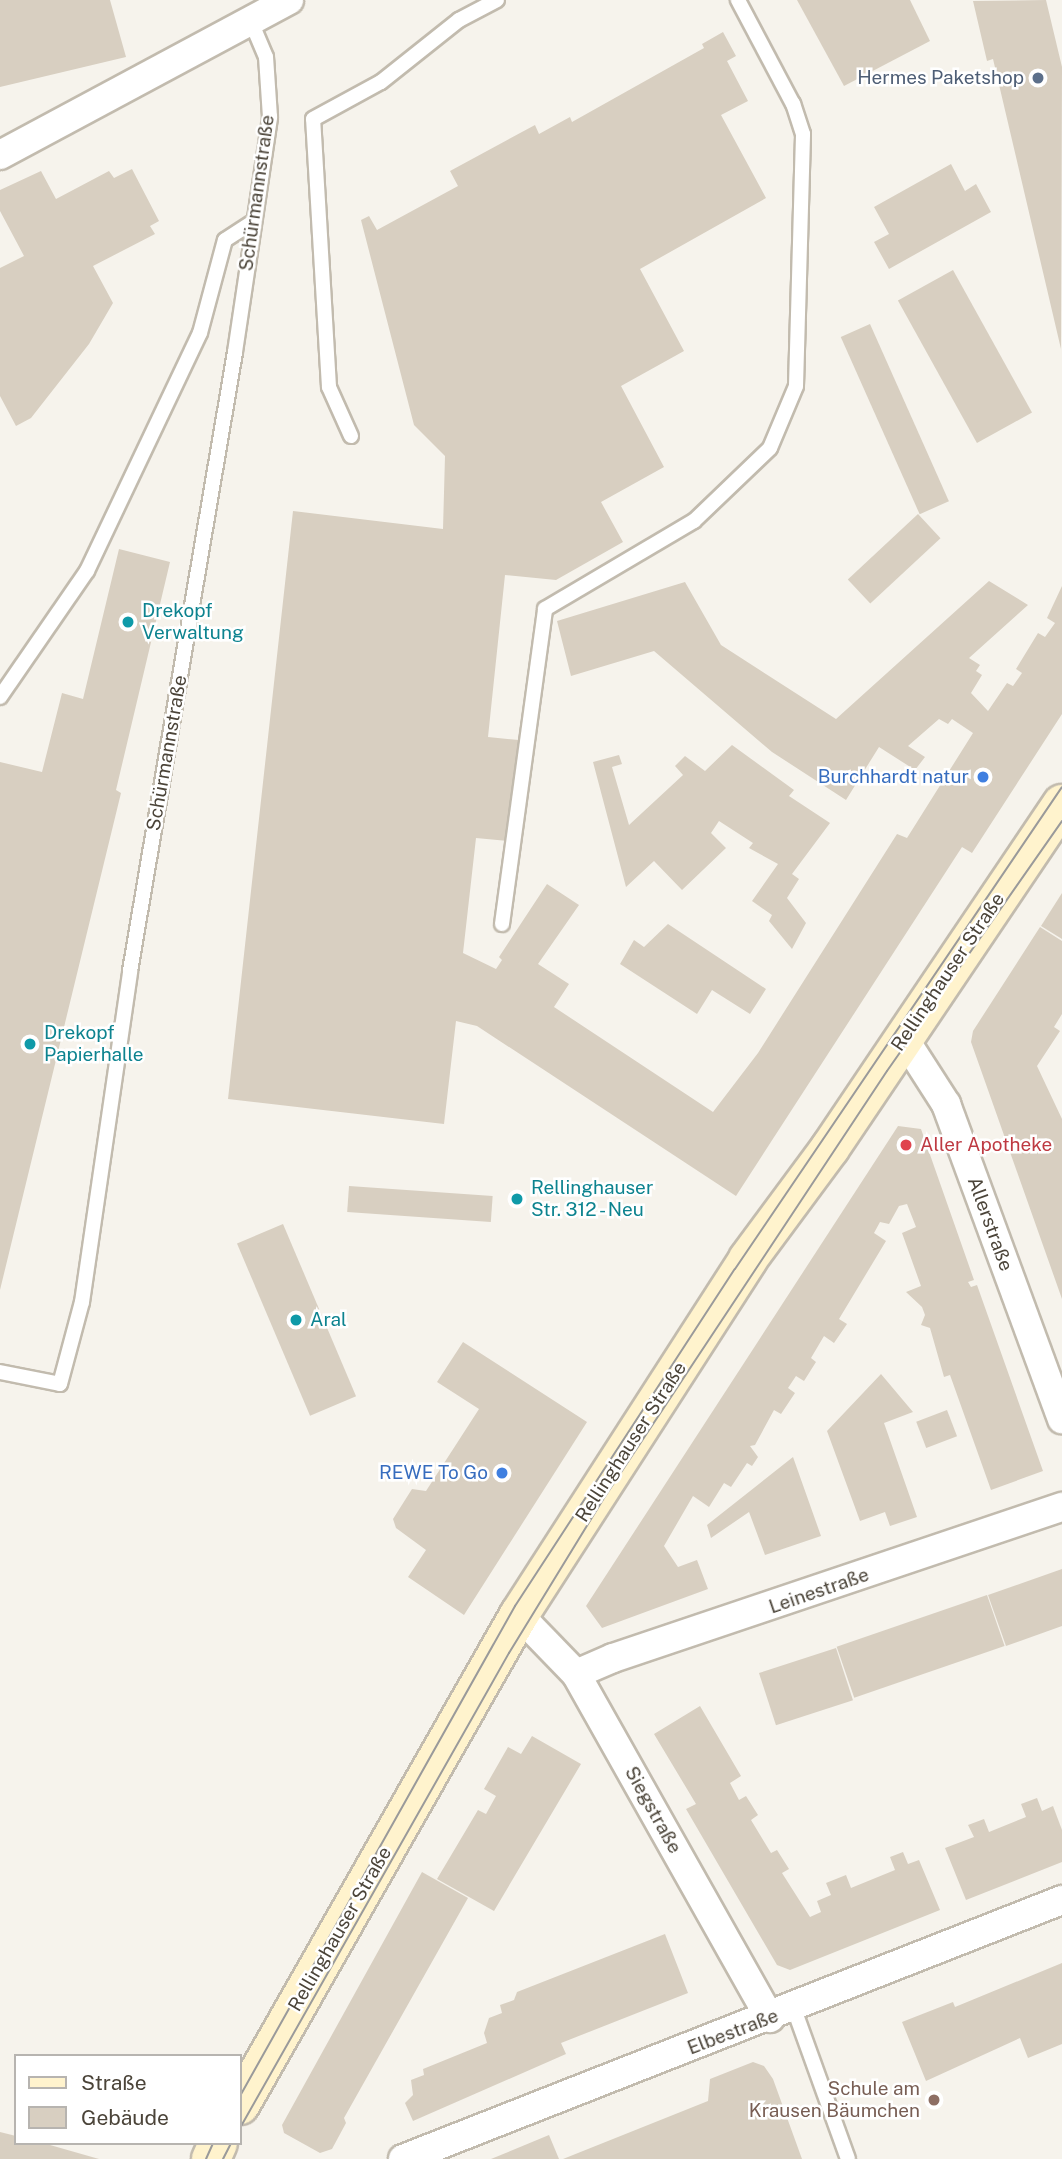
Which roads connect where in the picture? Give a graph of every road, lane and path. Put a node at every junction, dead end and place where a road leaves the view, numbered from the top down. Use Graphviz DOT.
graph roads {
  1 [pos="289,0"];
  2 [pos="497,0"];
  3 [pos="738,0"];
  4 [pos="251,21"];
  5 [pos="0,155"];
  6 [pos="253,222"];
  7 [pos="351,436"];
  8 [pos="0,697"];
  9 [pos="1062,804"];
  10 [pos="502,924"];
  11 [pos="903,1037"];
  12 [pos="0,1372"];
  13 [pos="1062,1419"];
  14 [pos="1062,1507"];
  15 [pos="519,1615"];
  16 [pos="576,1674"];
  17 [pos="1062,1900"];
  18 [pos="782,2013"];
  19 [pos="242,2101"];
  20 [pos="403,2159"];
  21 [pos="848,2159"];
  1 -- 4 [label="street"];
  2 -- 7 [label="lane"];
  3 -- 10 [label="lane"];
  4 -- 5 [label="street"];
  4 -- 6 [label="lane, Schürmannstraße"];
  6 -- 8 [label="lane"];
  6 -- 12 [label="lane, Schürmannstraße"];
  9 -- 11 [label="main road, Rellinghauser Straße"];
  11 -- 13 [label="street, Allerstraße"];
  11 -- 15 [label="main road, Rellinghauser Straße"];
  14 -- 16 [label="street, Leinestraße"];
  15 -- 16 [label="street, Siegstraße"];
  15 -- 19 [label="main road, Rellinghauser Straße"];
  16 -- 18 [label="street, Siegstraße"];
  17 -- 18 [label="street, Elbestraße"];
  18 -- 20 [label="street, Elbestraße"];
  18 -- 21 [label="lane"];
}
